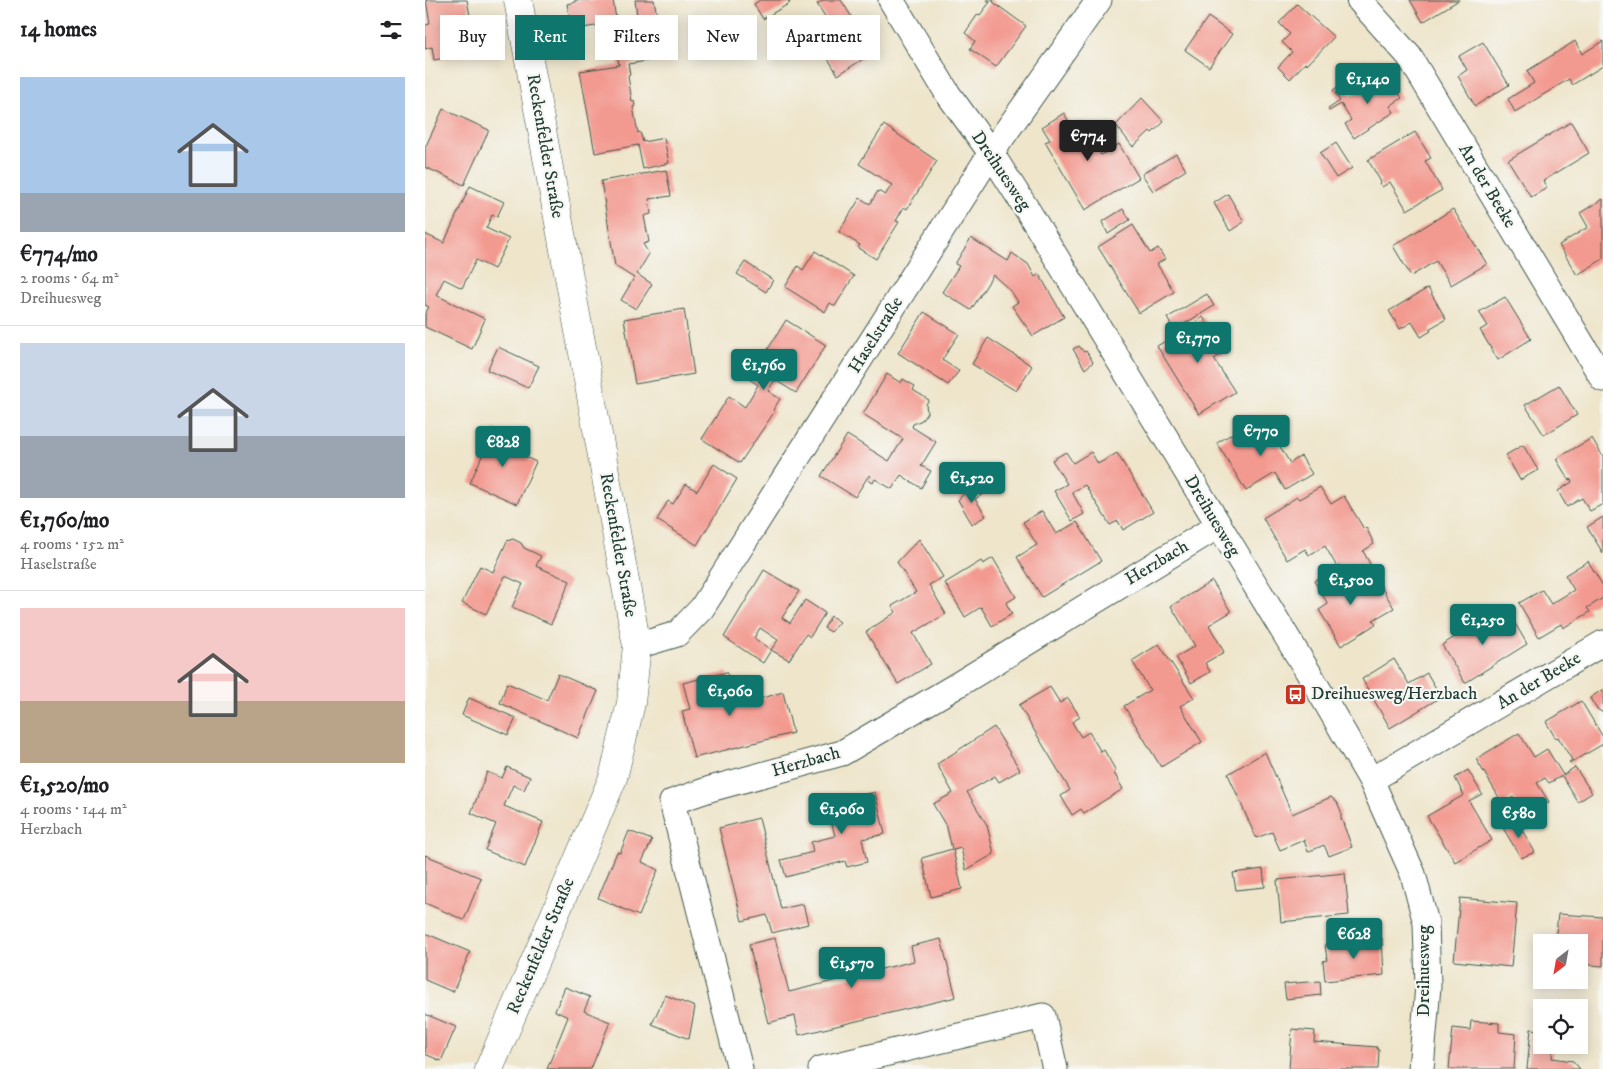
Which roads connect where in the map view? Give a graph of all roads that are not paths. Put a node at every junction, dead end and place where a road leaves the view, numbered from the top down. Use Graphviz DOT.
graph roads {
  1 [pos="518,0"];
  2 [pos="891,0"];
  3 [pos="1099,0"];
  4 [pos="1359,0"];
  5 [pos="991,153"];
  6 [pos="1603,379"];
  7 [pos="1218,526"];
  8 [pos="1603,643"];
  9 [pos="637,646"];
  10 [pos="1371,780"];
  11 [pos="489,1069"];
  12 [pos="740,1069"];
  13 [pos="821,1069"];
  14 [pos="1055,1069"];
  15 [pos="1421,1069"];
  1 -- 9 [label="street, Reckenfelder Straße"];
  2 -- 5 [label="street, Dreihuesweg"];
  3 -- 5 [label="street, Haselstraße"];
  4 -- 6 [label="street, An der Beeke"];
  5 -- 7 [label="street, Dreihuesweg"];
  5 -- 9 [label="street, Haselstraße"];
  7 -- 10 [label="street, Dreihuesweg"];
  7 -- 12 [label="street, Herzbach"];
  8 -- 10 [label="street, An der Beeke"];
  9 -- 11 [label="street, Reckenfelder Straße"];
  10 -- 15 [label="street, Dreihuesweg"];
  13 -- 14 [label="street"];
}
